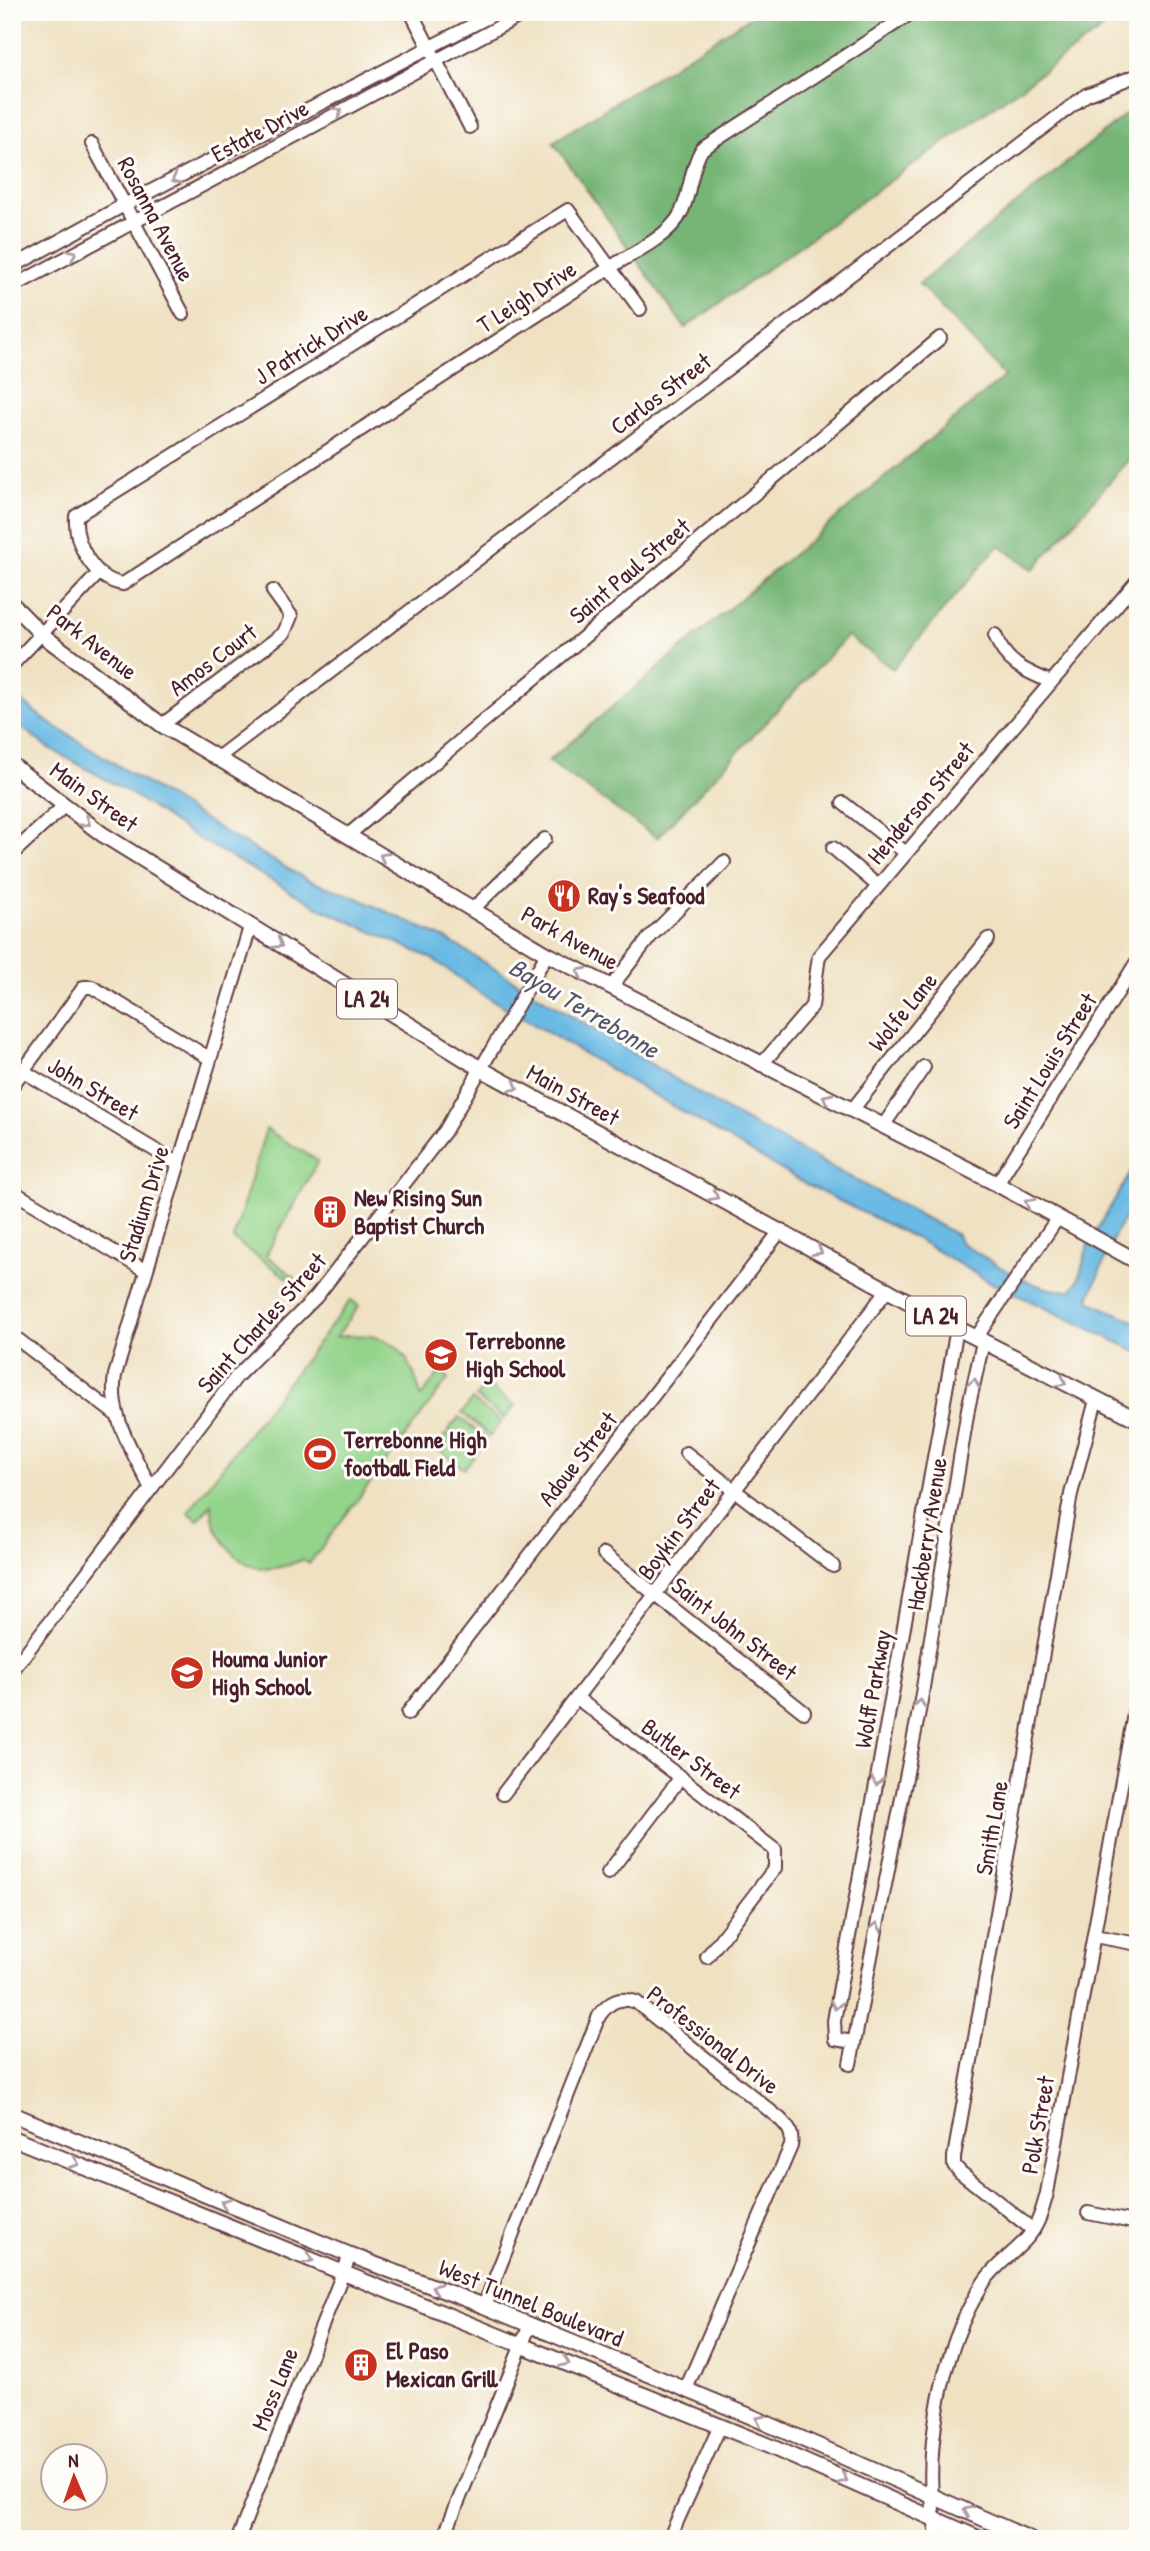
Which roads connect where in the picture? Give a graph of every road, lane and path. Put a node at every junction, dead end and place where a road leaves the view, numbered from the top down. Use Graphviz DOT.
graph roads {
  1 [pos="411,12"];
  2 [pos="498,12"];
  3 [pos="527,12"];
  4 [pos="913,12"];
  5 [pos="428,48"];
  6 [pos="435,61"];
  7 [pos="1138,75"];
  8 [pos="470,127"];
  9 [pos="92,144"];
  10 [pos="124,205"];
  11 [pos="134,221"];
  12 [pos="12,267"];
  13 [pos="611,267"];
  14 [pos="12,287"];
  15 [pos="640,309"];
  16 [pos="183,314"];
  17 [pos="940,338"];
  18 [pos="98,574"];
  19 [pos="1138,580"];
  20 [pos="273,591"];
  21 [pos="12,604"];
  22 [pos="41,634"];
  23 [pos="995,635"];
  24 [pos="12,665"];
  25 [pos="1051,682"];
  26 [pos="162,725"];
  27 [pos="216,759"];
  28 [pos="15,771"];
  29 [pos="843,803"];
  30 [pos="64,806"];
  31 [pos="347,836"];
  32 [pos="545,839"];
  33 [pos="833,848"];
  34 [pos="906,853"];
  35 [pos="12,854"];
  36 [pos="724,862"];
  37 [pos="878,886"];
  38 [pos="473,909"];
  39 [pos="250,927"];
  40 [pos="988,939"];
  41 [pos="547,954"];
  42 [pos="1138,960"];
  43 [pos="611,987"];
  44 [pos="209,1058"];
  45 [pos="761,1065"];
  46 [pos="924,1068"];
  47 [pos="481,1069"];
  48 [pos="23,1071"];
  49 [pos="12,1086"];
  50 [pos="852,1110"];
  51 [pos="883,1126"];
  52 [pos="178,1164"];
  53 [pos="997,1184"];
  54 [pos="12,1191"];
  55 [pos="1058,1219"];
  56 [pos="780,1230"];
  57 [pos="1138,1262"];
  58 [pos="146,1271"];
  59 [pos="888,1289"];
  60 [pos="957,1328"];
  61 [pos="12,1335"];
  62 [pos="980,1340"];
  63 [pos="1096,1399"];
  64 [pos="944,1405"];
  65 [pos="968,1409"];
  66 [pos="115,1414"];
  67 [pos="1138,1420"];
  68 [pos="686,1453"];
  69 [pos="151,1489"];
  70 [pos="734,1491"];
  71 [pos="604,1554"];
  72 [pos="833,1566"];
  73 [pos="656,1594"];
  74 [pos="12,1671"];
  75 [pos="1138,1692"];
  76 [pos="577,1698"];
  77 [pos="804,1712"];
  78 [pos="408,1713"];
  79 [pos="681,1777"];
  80 [pos="503,1794"];
  81 [pos="608,1873"];
  82 [pos="1094,1936"];
  83 [pos="1138,1944"];
  84 [pos="707,1957"];
  85 [pos="853,2042"];
  86 [pos="850,2063"];
  87 [pos="12,2115"];
  88 [pos="12,2138"];
  89 [pos="1088,2214"];
  90 [pos="1138,2223"];
  91 [pos="1033,2230"];
  92 [pos="350,2255"];
  93 [pos="344,2273"];
  94 [pos="484,2306"];
  95 [pos="529,2327"];
  96 [pos="522,2344"];
  97 [pos="685,2389"];
  98 [pos="720,2426"];
  99 [pos="931,2495"];
  100 [pos="934,2519"];
  101 [pos="238,2539"];
  102 [pos="443,2539"];
  103 [pos="668,2539"];
  104 [pos="938,2539"];
  105 [pos="980,2539"];
  106 [pos="1030,2539"];
  1 -- 5 [label="street"];
  2 -- 5 [label="street, Estate Drive"];
  3 -- 6 [label="street, Estate Drive"];
  4 -- 13 [label="street, T Leigh Drive"];
  5 -- 6 [label="street"];
  5 -- 10 [label="street, Estate Drive, one-way"];
  6 -- 8 [label="street"];
  11 -- 6 [label="street, Estate Drive, one-way"];
  7 -- 27 [label="street, Carlos Street"];
  9 -- 10 [label="street, Rosanna Avenue"];
  10 -- 11 [label="street, Rosanna Avenue"];
  10 -- 12 [label="street, Estate Drive"];
  14 -- 11 [label="street, Estate Drive, one-way"];
  11 -- 16 [label="street, Rosanna Avenue"];
  13 -- 15 [label="street"];
  13 -- 18 [label="street, T Leigh Drive"];
  13 -- 18 [label="street, J Patrick Drive"];
  17 -- 31 [label="street, Saint Paul Street"];
  18 -- 22 [label="street"];
  19 -- 25 [label="street, Henderson Street"];
  20 -- 26 [label="street, Amos Court"];
  21 -- 22 [label="main road, Park Avenue"];
  22 -- 24 [label="street"];
  22 -- 26 [label="main road, Park Avenue"];
  23 -- 25 [label="street"];
  25 -- 34 [label="street, Henderson Street"];
  26 -- 27 [label="main road, Park Avenue"];
  27 -- 31 [label="main road, Park Avenue"];
  28 -- 30 [label="main road, Main Street / LA 24"];
  29 -- 34 [label="street"];
  30 -- 35 [label="street"];
  30 -- 39 [label="main road, Main Street / LA 24, one-way"];
  38 -- 31 [label="main road, Park Avenue, one-way"];
  32 -- 38 [label="street"];
  33 -- 37 [label="street"];
  34 -- 37 [label="street, Henderson Street"];
  36 -- 43 [label="street"];
  37 -- 45 [label="street, Henderson Street"];
  38 -- 41 [label="main road, Park Avenue"];
  39 -- 44 [label="street, Stadium Drive"];
  39 -- 47 [label="main road, Main Street / LA 24, one-way"];
  40 -- 50 [label="street, Wolfe Lane"];
  43 -- 41 [label="main road, Park Avenue, one-way"];
  41 -- 47 [label="street, Saint Charles Street"];
  42 -- 53 [label="street, Saint Louis Street"];
  43 -- 45 [label="main road, Park Avenue"];
  44 -- 48 [label="street"];
  44 -- 52 [label="street, Stadium Drive"];
  50 -- 45 [label="main road, Park Avenue, one-way"];
  46 -- 51 [label="street"];
  47 -- 56 [label="main road, Main Street / LA 24, one-way"];
  47 -- 69 [label="street, Saint Charles Street"];
  48 -- 49 [label="street"];
  48 -- 52 [label="street, John Street"];
  50 -- 51 [label="main road, Park Avenue"];
  51 -- 53 [label="main road, Park Avenue"];
  52 -- 58 [label="street, Stadium Drive"];
  55 -- 53 [label="main road, Park Avenue, one-way"];
  54 -- 58 [label="street"];
  55 -- 57 [label="main road, Park Avenue"];
  55 -- 62 [label="street, Hackberry Avenue"];
  56 -- 59 [label="main road, Main Street / LA 24, one-way"];
  56 -- 78 [label="street, Adoue Street"];
  58 -- 66 [label="street, Stadium Drive"];
  59 -- 60 [label="main road, Main Street / LA 24"];
  59 -- 70 [label="street, Boykin Street"];
  60 -- 62 [label="main road, Main Street / LA 24"];
  60 -- 64 [label="street, Wolff Parkway"];
  61 -- 66 [label="street"];
  62 -- 63 [label="main road, Main Street / LA 24, one-way"];
  65 -- 62 [label="street, Hackberry Avenue, one-way"];
  63 -- 67 [label="main road, Main Street / LA 24"];
  63 -- 91 [label="street, Smith Lane"];
  64 -- 65 [label="street"];
  64 -- 85 [label="street, Wolff Parkway, one-way"];
  85 -- 65 [label="street, Hackberry Avenue, one-way"];
  66 -- 69 [label="street, Stadium Drive"];
  68 -- 70 [label="street"];
  69 -- 74 [label="street, Saint Charles Street"];
  70 -- 72 [label="street"];
  70 -- 73 [label="street, Boykin Street"];
  71 -- 73 [label="street, Saint John Street"];
  73 -- 76 [label="street, Boykin Street"];
  73 -- 77 [label="street, Saint John Street"];
  75 -- 82 [label="street, Polk Street"];
  76 -- 79 [label="street, Butler Street"];
  76 -- 80 [label="street, Boykin Street"];
  79 -- 81 [label="street"];
  79 -- 84 [label="street, Butler Street"];
  82 -- 83 [label="street"];
  82 -- 91 [label="street, Polk Street"];
  85 -- 86 [label="street, Hackberry Avenue"];
  92 -- 87 [label="main road, West Tunnel Boulevard, one-way"];
  88 -- 93 [label="main road, West Tunnel Boulevard, one-way"];
  89 -- 90 [label="street"];
  91 -- 99 [label="street, Polk Street"];
  92 -- 93 [label="street, Moss Lane"];
  94 -- 92 [label="main road, West Tunnel Boulevard, one-way"];
  93 -- 96 [label="main road, West Tunnel Boulevard"];
  93 -- 101 [label="street, Moss Lane"];
  94 -- 95 [label="main road, West Tunnel Boulevard"];
  94 -- 97 [label="street, Professional Drive"];
  95 -- 96 [label="street"];
  95 -- 97 [label="main road, West Tunnel Boulevard"];
  96 -- 98 [label="main road, West Tunnel Boulevard, one-way"];
  96 -- 102 [label="street"];
  99 -- 97 [label="main road, West Tunnel Boulevard, one-way"];
  98 -- 100 [label="main road, West Tunnel Boulevard, one-way"];
  98 -- 103 [label="street"];
  99 -- 100 [label="street, Polk Street"];
  106 -- 99 [label="main road, West Tunnel Boulevard, one-way"];
  100 -- 104 [label="street, Polk Street"];
  100 -- 105 [label="main road, West Tunnel Boulevard"];
}
